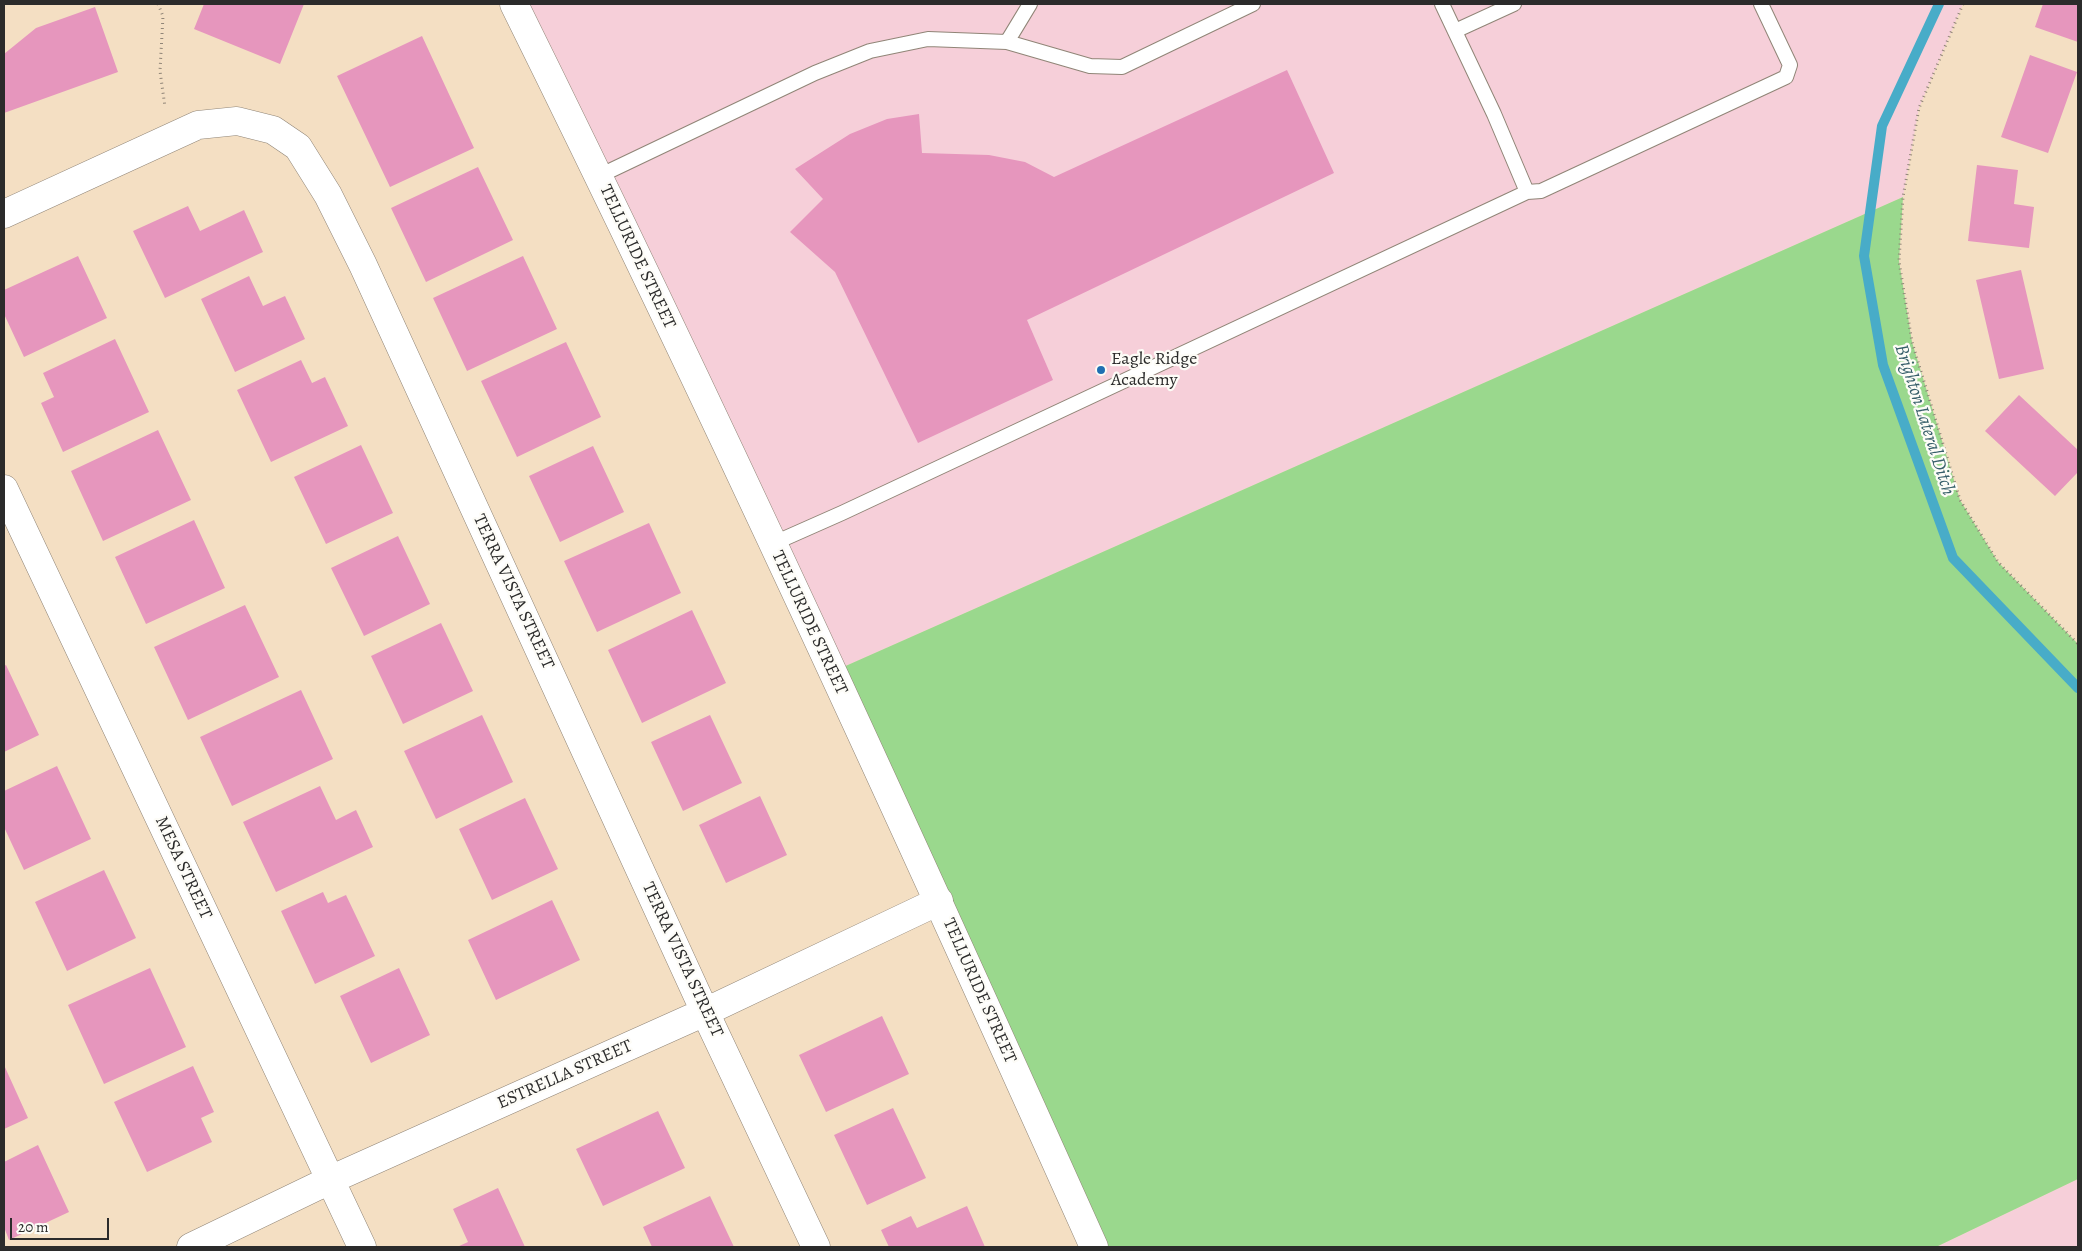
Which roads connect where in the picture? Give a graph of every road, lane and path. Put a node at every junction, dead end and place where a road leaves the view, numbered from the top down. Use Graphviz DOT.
graph roads {
  1 [pos="158,4"];
  2 [pos="514,4"];
  3 [pos="1030,4"];
  4 [pos="1253,4"];
  5 [pos="1442,4"];
  6 [pos="1514,4"];
  7 [pos="1761,4"];
  8 [pos="1963,4"];
  9 [pos="1455,31"];
  10 [pos="1007,42"];
  11 [pos="170,138"];
  12 [pos="599,176"];
  13 [pos="1527,192"];
  14 [pos="4,214"];
  15 [pos="4,490"];
  16 [pos="772,544"];
  17 [pos="2078,644"];
  18 [pos="939,902"];
  19 [pos="705,1012"];
  20 [pos="330,1180"];
  21 [pos="190,1247"];
  22 [pos="362,1247"];
  23 [pos="816,1247"];
  24 [pos="1094,1247"];
  1 -- 11 [label="path"];
  2 -- 12 [label="street, TELLURIDE STREET"];
  3 -- 10 [label="lane"];
  4 -- 10 [label="lane"];
  5 -- 9 [label="lane"];
  6 -- 9 [label="lane"];
  7 -- 13 [label="lane"];
  8 -- 17 [label="path"];
  9 -- 13 [label="lane"];
  10 -- 12 [label="lane"];
  11 -- 14 [label="street, TERRA VISTA STREET"];
  11 -- 19 [label="street, TERRA VISTA STREET"];
  12 -- 16 [label="street, TELLURIDE STREET"];
  13 -- 16 [label="lane"];
  15 -- 20 [label="street, MESA STREET"];
  16 -- 18 [label="street, TELLURIDE STREET"];
  18 -- 19 [label="street, ESTRELLA STREET"];
  18 -- 24 [label="street, TELLURIDE STREET"];
  19 -- 20 [label="street, ESTRELLA STREET"];
  19 -- 23 [label="street, TERRA VISTA STREET"];
  20 -- 21 [label="street, ESTRELLA STREET"];
  20 -- 22 [label="street, MESA STREET"];
}
